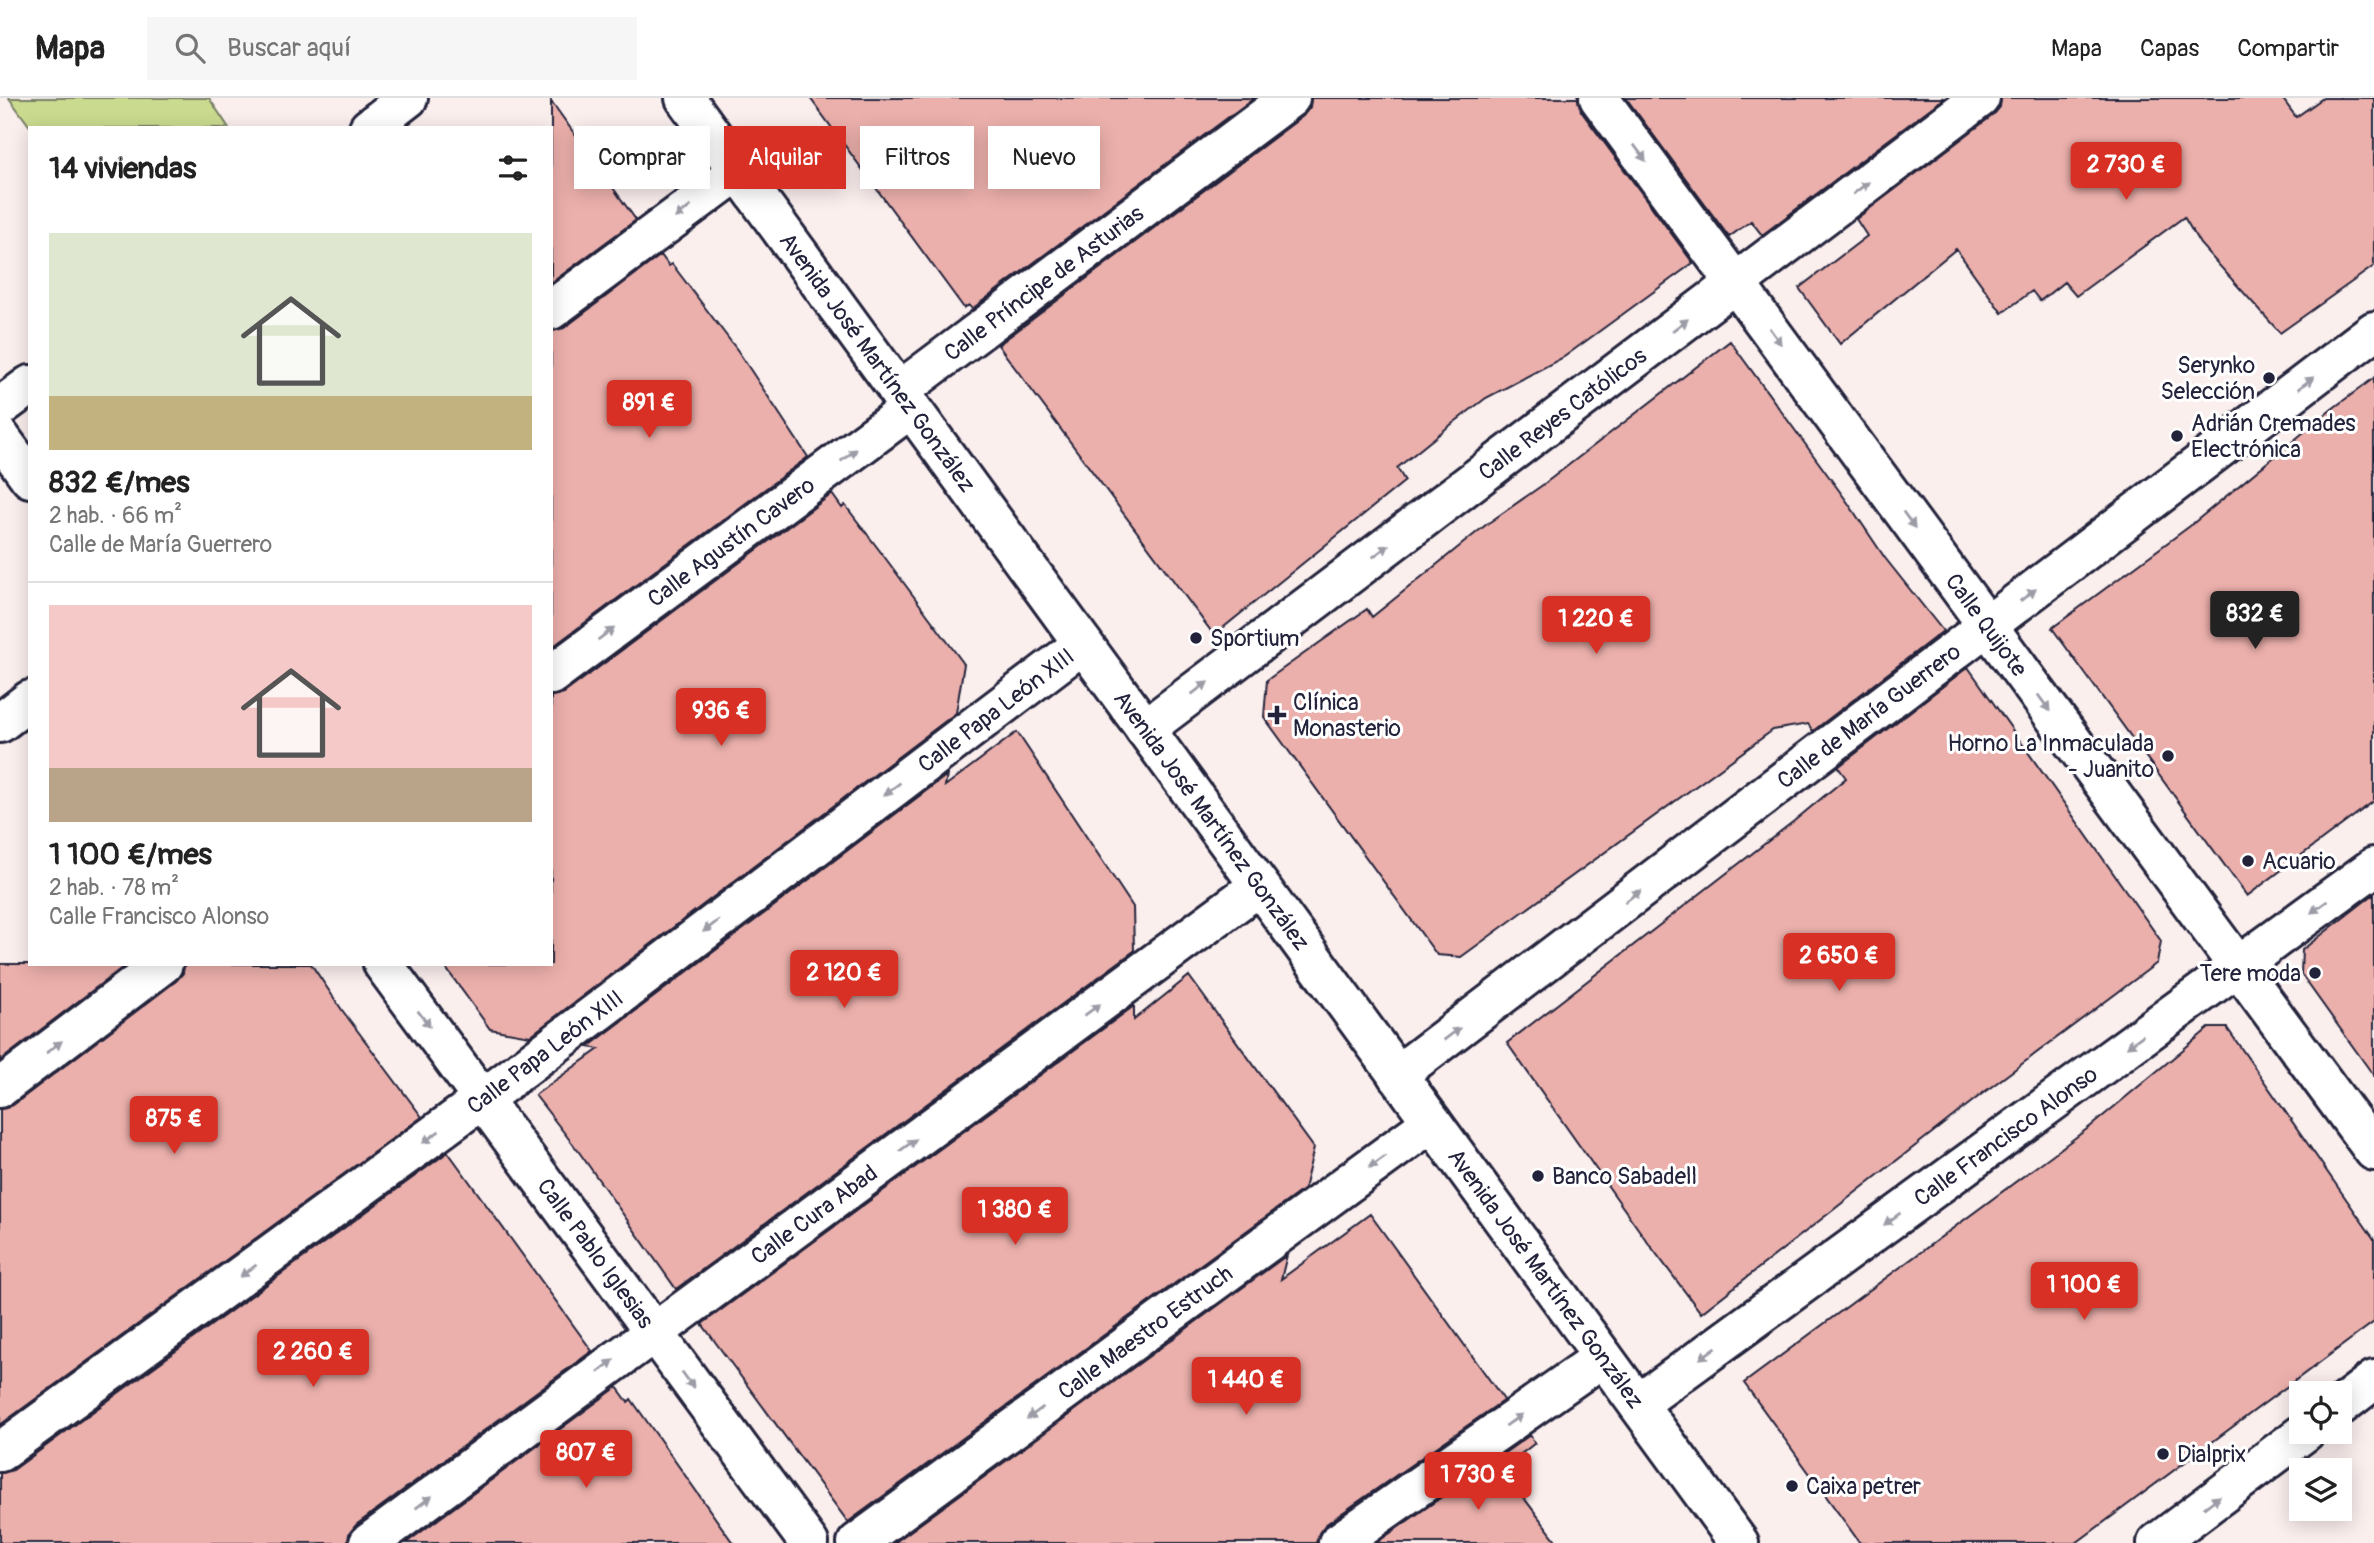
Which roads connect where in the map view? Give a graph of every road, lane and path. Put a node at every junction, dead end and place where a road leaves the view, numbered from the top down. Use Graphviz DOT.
graph roads {
  1 [pos="408,98"];
  2 [pos="685,98"];
  3 [pos="1290,98"];
  4 [pos="1599,98"];
  5 [pos="1980,98"];
  6 [pos="372,126"];
  7 [pos="724,152"];
  8 [pos="724,181"];
  9 [pos="751,189"];
  10 [pos="1736,283"];
  11 [pos="553,309"];
  12 [pos="2374,331"];
  13 [pos="28,386"];
  14 [pos="904,400"];
  15 [pos="0,407"];
  16 [pos="0,438"];
  17 [pos="28,475"];
  18 [pos="1988,626"];
  19 [pos="1083,644"];
  20 [pos="553,672"];
  21 [pos="28,702"];
  22 [pos="0,723"];
  23 [pos="1145,730"];
  24 [pos="2374,867"];
  25 [pos="1259,886"];
  26 [pos="160,966"];
  27 [pos="385,966"];
  28 [pos="2238,966"];
  29 [pos="1397,1075"];
  30 [pos="0,1088"];
  31 [pos="484,1098"];
  32 [pos="1432,1122"];
  33 [pos="2374,1151"];
  34 [pos="653,1332"];
  35 [pos="1603,1357"];
  36 [pos="2374,1380"];
  37 [pos="2352,1397"];
  38 [pos="1638,1404"];
  39 [pos="2289,1444"];
  40 [pos="0,1452"];
  41 [pos="369,1543"];
  42 [pos="809,1543"];
  43 [pos="857,1543"];
  44 [pos="1338,1543"];
  45 [pos="1739,1543"];
  46 [pos="2157,1543"];
  1 -- 6 [label="street"];
  2 -- 7 [label="street, Avenida José Martínez González"];
  3 -- 14 [label="street, Calle Príncipe de Asturias"];
  4 -- 10 [label="street, Calle Quijote, one-way"];
  10 -- 5 [label="street, Calle Reyes Católicos, one-way"];
  8 -- 11 [label="street, one-way"];
  9 -- 14 [label="street, Avenida José Martínez González"];
  10 -- 18 [label="street, Calle Quijote, one-way"];
  23 -- 10 [label="street, Calle Reyes Católicos, one-way"];
  18 -- 12 [label="street, Calle de María Guerrero, one-way"];
  13 -- 15 [label="street"];
  14 -- 19 [label="street, Avenida José Martínez González"];
  20 -- 14 [label="street, Calle Agustín Cavero, one-way"];
  16 -- 17 [label="street"];
  18 -- 28 [label="street, Calle Quijote, one-way"];
  29 -- 18 [label="street, Calle de María Guerrero, one-way"];
  19 -- 23 [label="street, Avenida José Martínez González"];
  19 -- 31 [label="street, Calle Papa León XIII, one-way"];
  21 -- 22 [label="street"];
  23 -- 25 [label="street, Avenida José Martínez González"];
  24 -- 28 [label="street, Calle Francisco Alonso, one-way"];
  25 -- 29 [label="street, Avenida José Martínez González"];
  34 -- 25 [label="street, Calle Cura Abad, one-way"];
  30 -- 26 [label="street, one-way"];
  27 -- 31 [label="street, Calle Pablo Iglesias, one-way"];
  28 -- 33 [label="street, Calle Quijote"];
  28 -- 38 [label="street, Calle Francisco Alonso, one-way"];
  29 -- 32 [label="street, Avenida José Martínez González"];
  31 -- 34 [label="street, Calle Pablo Iglesias"];
  31 -- 40 [label="street, Calle Papa León XIII, one-way"];
  32 -- 35 [label="street, Avenida José Martínez González"];
  32 -- 43 [label="street, Calle Maestro Estruch, one-way"];
  41 -- 34 [label="street, Calle Cura Abad, one-way"];
  34 -- 42 [label="street, Calle Pablo Iglesias, one-way"];
  35 -- 38 [label="street, Avenida José Martínez González"];
  44 -- 35 [label="street, one-way"];
  36 -- 37 [label="street"];
  38 -- 45 [label="street, Avenida José Martínez González"];
  46 -- 39 [label="street, one-way"];
}
